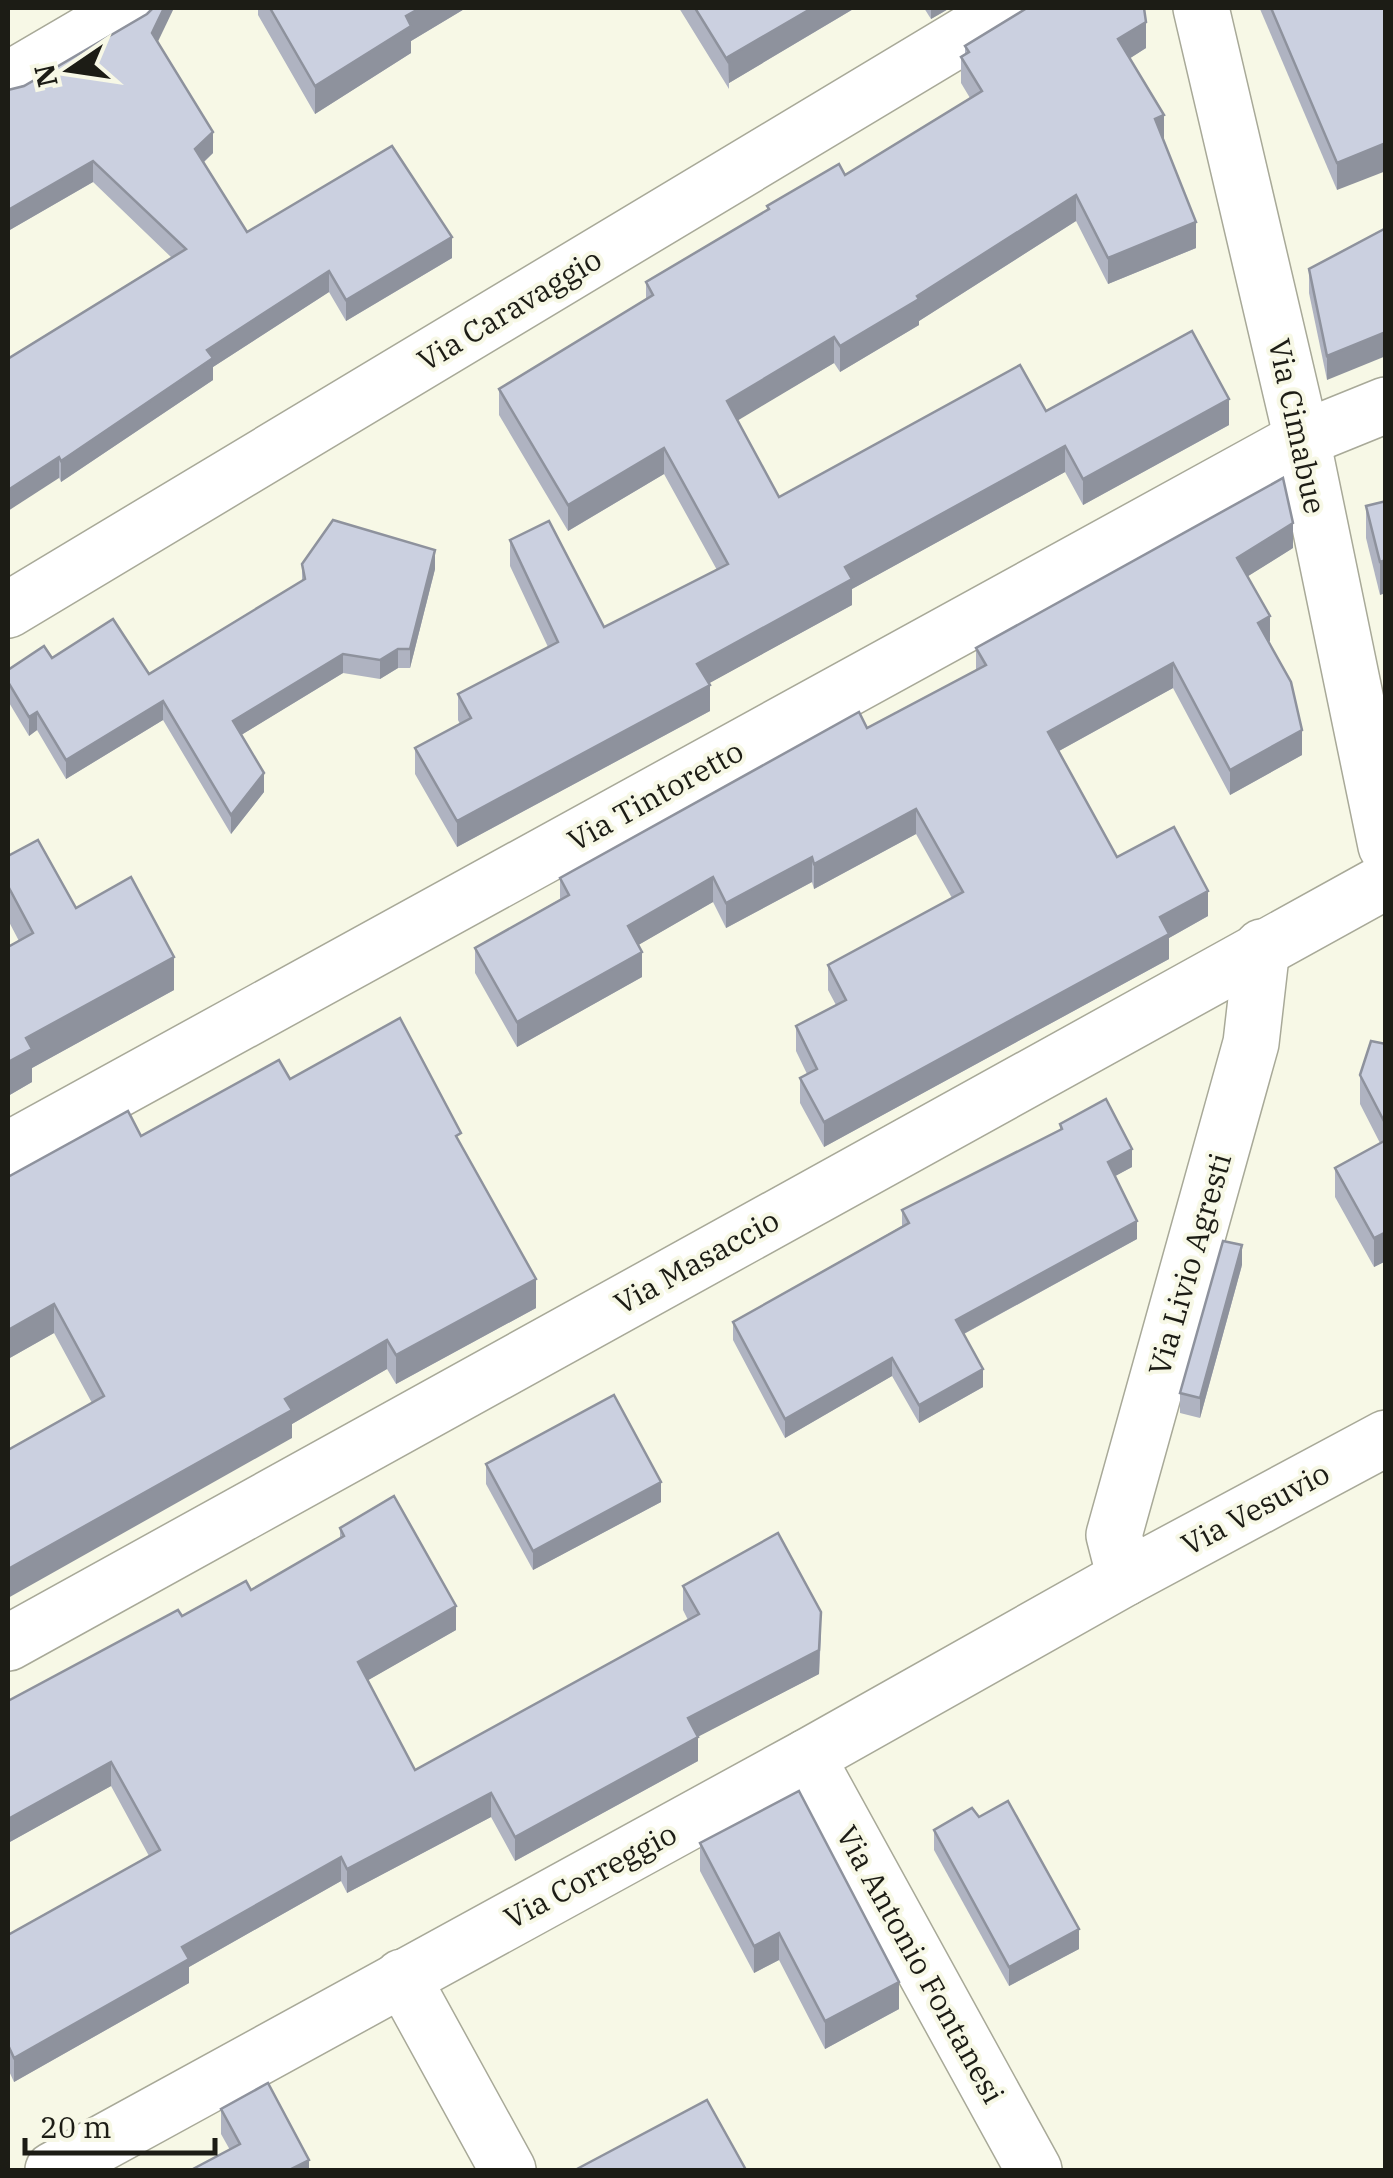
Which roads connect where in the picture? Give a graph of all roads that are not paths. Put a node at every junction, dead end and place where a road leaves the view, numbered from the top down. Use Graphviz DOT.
graph roads {
  1 [pos="132,8"];
  2 [pos="1010,8"];
  3 [pos="1201,8"];
  4 [pos="8,80"];
  5 [pos="1386,405"];
  6 [pos="1302,439"];
  7 [pos="8,610"];
  8 [pos="1386,846"];
  9 [pos="1386,882"];
  10 [pos="1262,948"];
  11 [pos="8,1150"];
  12 [pos="1386,1438"];
  13 [pos="1124,1578"];
  14 [pos="8,1643"];
  15 [pos="807,1757"];
  16 [pos="402,1977"];
  17 [pos="53,2170"];
  18 [pos="508,2170"];
  19 [pos="1034,2170"];
  1 -- 4 [label="street"];
  2 -- 7 [label="street, Via Caravaggio"];
  3 -- 6 [label="street, Via Cimabue"];
  5 -- 6 [label="street, Via Tintoretto"];
  6 -- 8 [label="street, Via Cimabue"];
  6 -- 11 [label="street, Via Tintoretto"];
  9 -- 10 [label="street, Via Masaccio"];
  10 -- 13 [label="street, Via Livio Agresti"];
  10 -- 14 [label="street, Via Masaccio"];
  12 -- 13 [label="street, Via Vesuvio"];
  13 -- 15 [label="street, Via Correggio"];
  15 -- 16 [label="street, Via Correggio"];
  15 -- 19 [label="street, Via Antonio Fontanesi"];
  16 -- 17 [label="street, Via Correggio"];
  16 -- 18 [label="street"];
}
